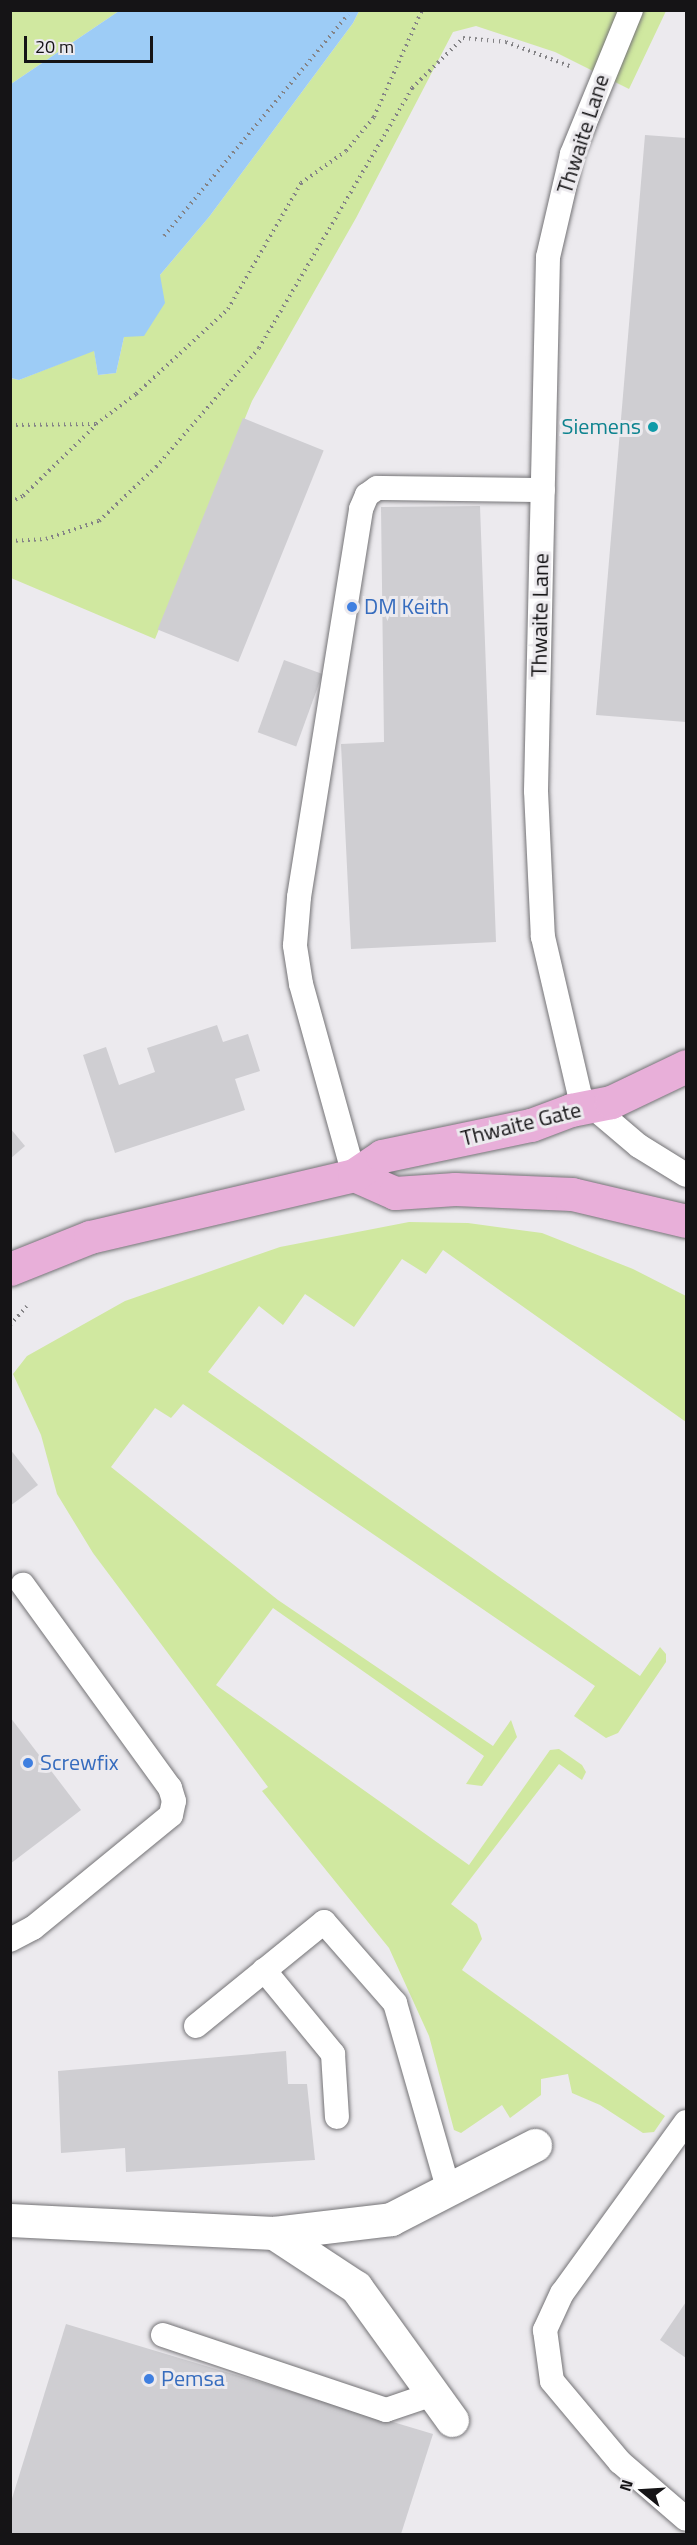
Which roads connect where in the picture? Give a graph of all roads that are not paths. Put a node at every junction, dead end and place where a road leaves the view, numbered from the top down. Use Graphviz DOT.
graph roads {
  1 [pos="631,10"];
  2 [pos="543,490"];
  3 [pos="687,1066"];
  4 [pos="590,1106"];
  5 [pos="354,1175"];
  6 [pos="687,1175"];
  7 [pos="687,1221"];
  8 [pos="90,1237"];
  9 [pos="10,1269"];
  10 [pos="10,1289"];
  11 [pos="23,1585"];
  12 [pos="10,1940"];
  13 [pos="264,1970"];
  14 [pos="196,2026"];
  15 [pos="337,2117"];
  16 [pos="687,2121"];
  17 [pos="535,2145"];
  18 [pos="449,2191"];
  19 [pos="10,2220"];
  20 [pos="274,2233"];
  21 [pos="163,2335"];
  22 [pos="433,2394"];
  23 [pos="452,2421"];
  24 [pos="687,2519"];
  1 -- 2 [label="lane, Thwaite Lane"];
  2 -- 4 [label="lane, Thwaite Lane"];
  2 -- 5 [label="lane"];
  3 -- 4 [label="main road, Thwaite Gate"];
  4 -- 5 [label="main road, Thwaite Gate"];
  4 -- 6 [label="lane, Thwaite Lane"];
  5 -- 7 [label="main road"];
  5 -- 8 [label="main road, Thwaite Gate"];
  8 -- 9 [label="main road, Thwaite Gate"];
  8 -- 10 [label="main road, Thwaite Gate"];
  11 -- 12 [label="lane"];
  13 -- 14 [label="lane"];
  13 -- 15 [label="lane"];
  13 -- 18 [label="lane"];
  16 -- 24 [label="lane"];
  17 -- 18 [label="street"];
  18 -- 20 [label="street"];
  19 -- 20 [label="street"];
  20 -- 22 [label="street"];
  21 -- 22 [label="lane"];
  22 -- 23 [label="street"];
}
